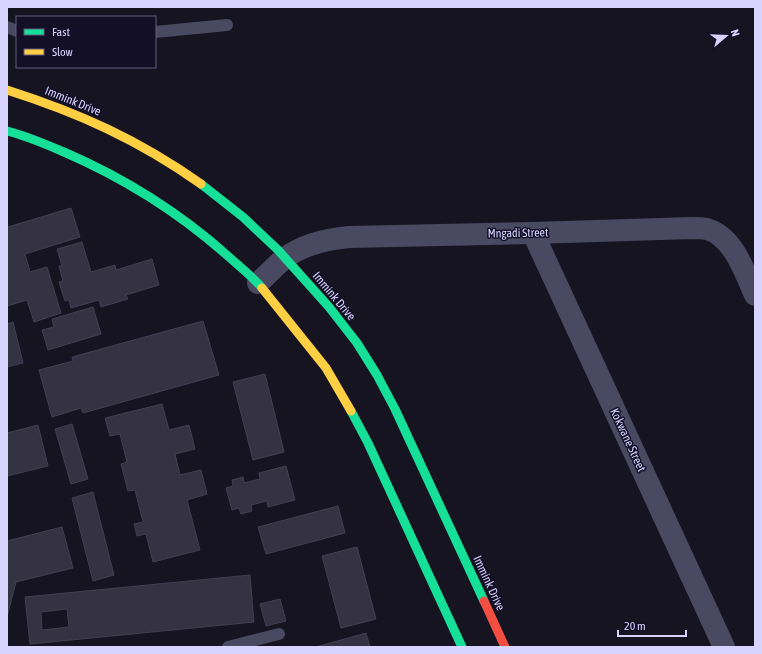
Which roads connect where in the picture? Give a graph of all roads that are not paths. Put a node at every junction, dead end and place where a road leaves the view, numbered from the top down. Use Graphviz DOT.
graph roads {
  1 [pos="227,25"];
  2 [pos="156,32"];
  3 [pos="7,90"];
  4 [pos="7,131"];
  5 [pos="533,233"];
  6 [pos="286,257"];
  7 [pos="258,283"];
  8 [pos="755,295"];
  9 [pos="279,634"];
  10 [pos="228,647"];
  11 [pos="462,647"];
  12 [pos="506,647"];
  13 [pos="724,647"];
  1 -- 2 [label="lane"];
  3 -- 6 [label="main road, Immink Drive"];
  4 -- 7 [label="main road"];
  5 -- 6 [label="street, Mngadi Street"];
  5 -- 8 [label="street, Mngadi Street"];
  5 -- 13 [label="street, Kokwane Street"];
  6 -- 7 [label="street, Mngadi Street"];
  6 -- 12 [label="main road, Immink Drive"];
  7 -- 11 [label="main road"];
  9 -- 10 [label="lane"];
}
